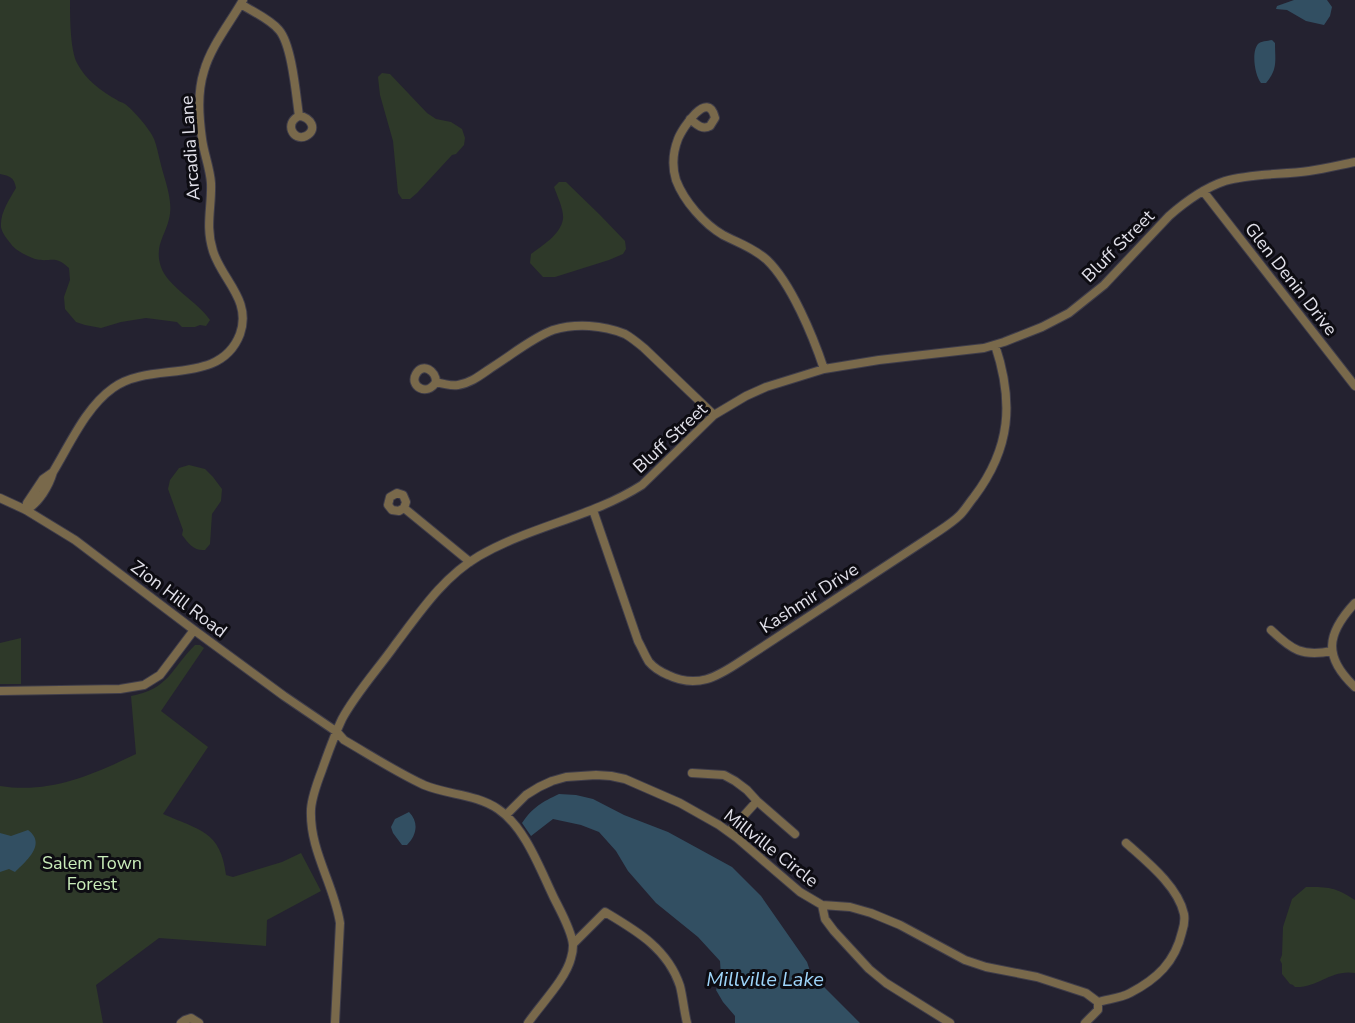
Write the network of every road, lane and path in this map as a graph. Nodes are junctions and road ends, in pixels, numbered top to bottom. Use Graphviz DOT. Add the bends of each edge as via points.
graph roads {
  1 [pos="242,2"];
  2 [pos="299,116"];
  3 [pos="690,119"];
  4 [pos="1355,162"];
  5 [pos="1203,191"];
  6 [pos="994,345"];
  7 [pos="824,369"];
  8 [pos="436,382"];
  9 [pos="1355,386"];
  10 [pos="714,415"];
  11 [pos="0,498"];
  12 [pos="404,508"];
  13 [pos="26,510"];
  14 [pos="593,510"];
  15 [pos="470,562"];
  16 [pos="1355,603"];
  17 [pos="194,630"];
  18 [pos="1271,630"];
  19 [pos="1332,651"];
  20 [pos="1355,687"];
  21 [pos="0,691"];
  22 [pos="337,732"];
  23 [pos="692,773"];
  24 [pos="757,801"];
  25 [pos="506,815"];
  26 [pos="729,832"];
  27 [pos="795,834"];
  28 [pos="1126,843"];
  29 [pos="822,905"];
  30 [pos="573,944"];
  31 [pos="1098,1002"];
  32 [pos="181,1023"];
  33 [pos="199,1023"];
  34 [pos="335,1023"];
  35 [pos="528,1023"];
  36 [pos="687,1023"];
  37 [pos="950,1023"];
  38 [pos="1085,1023"];
  1 -- 2 [label="street" via="283,35"];
  1 -- 13 [label="street, Arcadia Lane" via="208,60 199,101 211,185 209,233 220,268 242,304 243,325 239,335 229,352 212,364 134,377 113,387 89,411 50,483"];
  3 -- 7 [label="street" via="674,154 678,184 712,226 764,257 778,272"];
  4 -- 5 [label="street, Bluff Street" via="1234,179"];
  5 -- 6 [label="street, Bluff Street" via="1180,206 1104,285 1069,312"];
  5 -- 9 [label="street, Glen Denin Drive"];
  6 -- 7 [label="street, Bluff Street"];
  6 -- 14 [label="street, Kashmir Drive" via="1003,374 1006,424 997,460 960,515 708,679 679,680 648,661"];
  7 -- 10 [label="street, Bluff Street" via="766,387"];
  8 -- 10 [label="street" via="460,385 552,331 596,326 632,338"];
  10 -- 14 [label="street, Bluff Street" via="642,485"];
  11 -- 13 [label="street, Zion Hill Road"];
  12 -- 15 [label="street"];
  13 -- 17 [label="street, Zion Hill Road" via="88,548"];
  14 -- 15 [label="street, Bluff Street" via="516,538"];
  15 -- 22 [label="street, Bluff Street" via="449,578 417,616 357,696"];
  16 -- 19 [label="street" via="1339,624"];
  17 -- 21 [label="street" via="160,675 144,685"];
  17 -- 22 [label="street, Zion Hill Road"];
  18 -- 19 [label="street" via="1300,652"];
  19 -- 20 [label="street" via="1337,667"];
  22 -- 25 [label="street, Zion Hill Road" via="344,740 426,785 486,802"];
  22 -- 34 [label="street, Bluff Street" via="311,807 311,830 340,923"];
  23 -- 24 [label="street" via="724,775"];
  24 -- 26 [label="street"];
  24 -- 27 [label="street"];
  25 -- 26 [label="street, Millville Circle" via="526,795 552,781 611,776 640,784"];
  25 -- 30 [label="street" via="533,855"];
  26 -- 29 [label="street, Millville Circle" via="782,878"];
  28 -- 31 [label="street" via="1162,876 1181,906 1184,925 1179,946 1157,974 1128,994"];
  29 -- 31 [label="street, Millville Circle" via="871,913 964,960 1037,977 1086,993"];
  29 -- 37 [label="street, Millville Circle" via="825,919 869,969"];
  30 -- 35 [label="street" via="565,972"];
  30 -- 36 [label="street" via="605,912 640,932 668,960 680,986"];
  31 -- 38 [label="street" via="1098,1010"];
  32 -- 33 [label="street" via="191,1018"];
}
